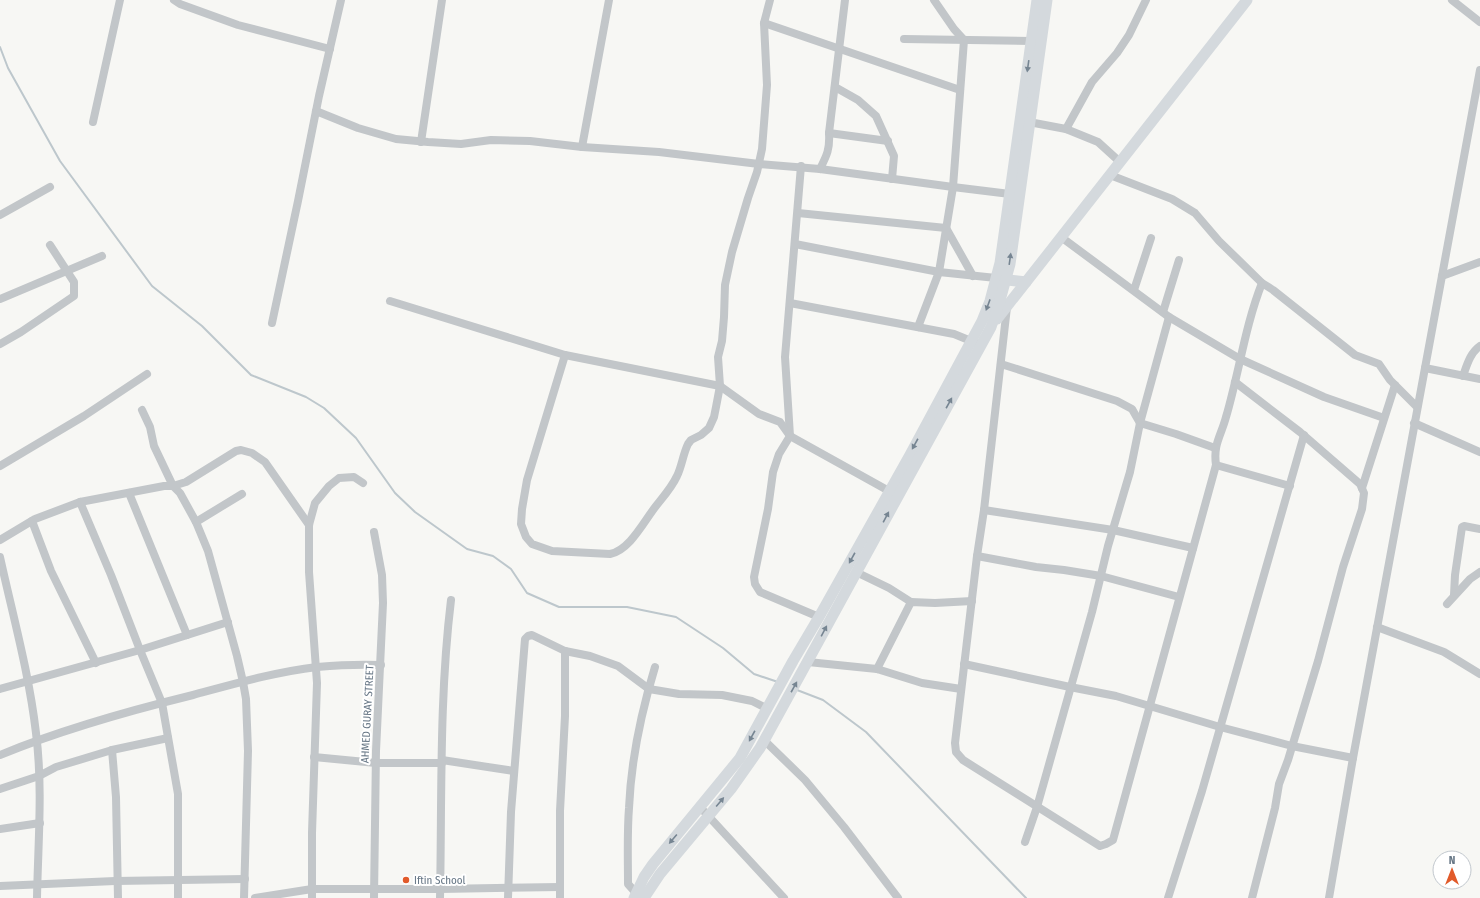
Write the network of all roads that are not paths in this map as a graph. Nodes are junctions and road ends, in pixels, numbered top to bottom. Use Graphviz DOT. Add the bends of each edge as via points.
graph roads {
  1 [pos="120,0"];
  2 [pos="174,0"];
  3 [pos="341,0"];
  4 [pos="442,0"];
  5 [pos="609,0"];
  6 [pos="770,0"];
  7 [pos="845,0"];
  8 [pos="934,0"];
  9 [pos="1037,0"];
  10 [pos="1047,0"];
  11 [pos="1146,0"];
  12 [pos="1247,0"];
  13 [pos="1452,0"];
  14 [pos="1480,22"];
  15 [pos="764,23"];
  16 [pos="904,39"];
  17 [pos="964,40"];
  18 [pos="1032,41"];
  19 [pos="839,48"];
  20 [pos="330,49"];
  21 [pos="1480,70"];
  22 [pos="835,88"];
  23 [pos="960,90"];
  24 [pos="316,111"];
  25 [pos="93,122"];
  26 [pos="1029,122"];
  27 [pos="1066,129"];
  28 [pos="830,133"];
  29 [pos="888,141"];
  30 [pos="421,142"];
  31 [pos="582,147"];
  32 [pos="1120,162"];
  33 [pos="759,164"];
  34 [pos="801,166"];
  35 [pos="820,168"];
  36 [pos="1110,175"];
  37 [pos="892,179"];
  38 [pos="50,187"];
  39 [pos="953,187"];
  40 [pos="1010,194"];
  41 [pos="798,212"];
  42 [pos="0,215"];
  43 [pos="946,228"];
  44 [pos="1061,237"];
  45 [pos="1151,238"];
  46 [pos="796,244"];
  47 [pos="50,245"];
  48 [pos="102,256"];
  49 [pos="1179,260"];
  50 [pos="1480,262"];
  51 [pos="66,271"];
  52 [pos="939,272"];
  53 [pos="974,276"];
  54 [pos="1442,276"];
  55 [pos="1002,279"];
  56 [pos="1026,282"];
  57 [pos="1262,283"];
  58 [pos="1134,290"];
  59 [pos="0,299"];
  60 [pos="390,301"];
  61 [pos="790,303"];
  62 [pos="1007,307"];
  63 [pos="1166,315"];
  64 [pos="272,323"];
  65 [pos="918,327"];
  66 [pos="991,327"];
  67 [pos="976,343"];
  68 [pos="0,344"];
  69 [pos="1480,346"];
  70 [pos="565,355"];
  71 [pos="1240,359"];
  72 [pos="1001,364"];
  73 [pos="1425,368"];
  74 [pos="147,374"];
  75 [pos="1463,376"];
  76 [pos="1480,379"];
  77 [pos="1235,382"];
  78 [pos="1396,385"];
  79 [pos="720,386"];
  80 [pos="1417,407"];
  81 [pos="142,410"];
  82 [pos="1384,418"];
  83 [pos="1140,423"];
  84 [pos="1414,423"];
  85 [pos="1304,435"];
  86 [pos="790,436"];
  87 [pos="1215,448"];
  88 [pos="1480,452"];
  89 [pos="1216,464"];
  90 [pos="0,466"];
  91 [pos="363,482"];
  92 [pos="173,486"];
  93 [pos="1290,486"];
  94 [pos="1362,488"];
  95 [pos="889,491"];
  96 [pos="129,493"];
  97 [pos="242,494"];
  98 [pos="80,502"];
  99 [pos="984,510"];
  100 [pos="32,520"];
  101 [pos="196,522"];
  102 [pos="309,525"];
  103 [pos="1113,530"];
  104 [pos="1480,530"];
  105 [pos="374,532"];
  106 [pos="0,540"];
  107 [pos="1193,548"];
  108 [pos="977,556"];
  109 [pos="0,557"];
  110 [pos="856,572"];
  111 [pos="1480,572"];
  112 [pos="1101,576"];
  113 [pos="1454,595"];
  114 [pos="1179,597"];
  115 [pos="451,600"];
  116 [pos="972,601"];
  117 [pos="911,602"];
  118 [pos="1447,604"];
  119 [pos="819,617"];
  120 [pos="228,622"];
  121 [pos="1377,627"];
  122 [pos="187,636"];
  123 [pos="140,650"];
  124 [pos="565,651"];
  125 [pos="96,663"];
  126 [pos="806,664"];
  127 [pos="964,664"];
  128 [pos="381,665"];
  129 [pos="316,667"];
  130 [pos="655,667"];
  131 [pos="876,669"];
  132 [pos="1480,674"];
  133 [pos="28,680"];
  134 [pos="243,682"];
  135 [pos="1070,688"];
  136 [pos="0,689"];
  137 [pos="649,689"];
  138 [pos="961,689"];
  139 [pos="162,703"];
  140 [pos="1150,705"];
  141 [pos="770,706"];
  142 [pos="1220,727"];
  143 [pos="168,738"];
  144 [pos="37,740"];
  145 [pos="764,740"];
  146 [pos="1292,746"];
  147 [pos="112,750"];
  148 [pos="0,755"];
  149 [pos="314,757"];
  150 [pos="1353,758"];
  151 [pos="442,761"];
  152 [pos="376,762"];
  153 [pos="514,772"];
  154 [pos="39,776"];
  155 [pos="0,789"];
  156 [pos="1037,806"];
  157 [pos="700,807"];
  158 [pos="709,815"];
  159 [pos="40,823"];
  160 [pos="0,829"];
  161 [pos="1025,842"];
  162 [pos="245,879"];
  163 [pos="179,880"];
  164 [pos="118,881"];
  165 [pos="38,884"];
  166 [pos="0,886"];
  167 [pos="560,887"];
  168 [pos="508,888"];
  169 [pos="312,889"];
  170 [pos="373,889"];
  171 [pos="440,889"];
  172 [pos="638,896"];
  173 [pos="37,898"];
  174 [pos="118,898"];
  175 [pos="178,898"];
  176 [pos="244,898"];
  177 [pos="255,898"];
  178 [pos="312,898"];
  179 [pos="374,898"];
  180 [pos="440,898"];
  181 [pos="508,898"];
  182 [pos="560,898"];
  183 [pos="784,898"];
  184 [pos="898,898"];
  185 [pos="1168,898"];
  186 [pos="1252,898"];
  187 [pos="1329,898"];
  1 -- 25 [label="street"];
  2 -- 20 [label="street" via="238,25"];
  3 -- 20 [label="street"];
  4 -- 30 [label="street"];
  5 -- 31 [label="street"];
  6 -- 15 [label="street"];
  7 -- 19 [label="street"];
  8 -- 17 [label="street"];
  9 -- 18 [label="main road"];
  10 -- 26 [label="main road"];
  11 -- 27 [label="street" via="1129,36 1092,82"];
  12 -- 32 [label="main road"];
  13 -- 14 [label="street"];
  15 -- 19 [label="street"];
  15 -- 33 [label="street" via="767,85"];
  16 -- 17 [label="street"];
  17 -- 18 [label="street"];
  17 -- 23 [label="street"];
  18 -- 40 [label="main road, one-way"];
  19 -- 22 [label="street"];
  19 -- 23 [label="street"];
  20 -- 24 [label="street"];
  21 -- 54 [label="street"];
  22 -- 28 [label="street"];
  22 -- 29 [label="street" via="858,100 876,116"];
  23 -- 39 [label="street"];
  24 -- 30 [label="street" via="366,131"];
  24 -- 64 [label="street"];
  26 -- 27 [label="street"];
  55 -- 26 [label="main road, one-way"];
  27 -- 32 [label="street" via="1098,142"];
  28 -- 29 [label="street"];
  28 -- 35 [label="street" via="828,154"];
  29 -- 37 [label="street" via="894,156"];
  30 -- 31 [label="street" via="461,144 491,140 530,141"];
  31 -- 33 [label="street" via="659,152"];
  32 -- 36 [label="main road"];
  33 -- 34 [label="street"];
  33 -- 79 [label="street" via="734,245 725,285 722,341 718,357"];
  34 -- 35 [label="street"];
  34 -- 41 [label="street"];
  35 -- 37 [label="street"];
  36 -- 44 [label="main road"];
  36 -- 57 [label="street" via="1172,199 1195,212 1219,241"];
  37 -- 39 [label="street"];
  38 -- 42 [label="street"];
  39 -- 40 [label="street"];
  39 -- 43 [label="street"];
  40 -- 55 [label="main road" via="1000,263"];
  41 -- 43 [label="street"];
  41 -- 46 [label="street"];
  43 -- 52 [label="street"];
  43 -- 53 [label="street"];
  44 -- 56 [label="main road"];
  44 -- 58 [label="street"];
  45 -- 58 [label="street"];
  46 -- 52 [label="street"];
  46 -- 61 [label="street"];
  47 -- 51 [label="street"];
  48 -- 51 [label="street"];
  49 -- 63 [label="street"];
  50 -- 54 [label="street"];
  51 -- 59 [label="street"];
  51 -- 68 [label="street" via="74,282 74,296"];
  52 -- 53 [label="street"];
  52 -- 65 [label="street"];
  53 -- 55 [label="street"];
  54 -- 73 [label="street"];
  55 -- 56 [label="main road"];
  55 -- 66 [label="main road"];
  55 -- 67 [label="main road, one-way" via="990,301"];
  56 -- 62 [label="main road"];
  57 -- 71 [label="street"];
  57 -- 78 [label="street" via="1355,355 1379,364"];
  58 -- 63 [label="street"];
  60 -- 70 [label="street"];
  61 -- 65 [label="street"];
  61 -- 86 [label="street" via="785,357"];
  62 -- 66 [label="main road"];
  62 -- 72 [label="street"];
  63 -- 71 [label="street"];
  63 -- 83 [label="street"];
  65 -- 67 [label="street" via="954,334"];
  66 -- 67 [label="main road"];
  67 -- 95 [label="main road, one-way"];
  110 -- 67 [label="main road, one-way"];
  69 -- 75 [label="street" via="1472,355"];
  70 -- 79 [label="street"];
  70 -- 79 [label="street" via="527,480 521,524 532,544 552,551 610,554 621,549 637,532 678,475 688,444 709,428 714,417"];
  71 -- 77 [label="street"];
  71 -- 82 [label="street" via="1324,397"];
  72 -- 83 [label="street" via="1117,401 1132,409"];
  72 -- 99 [label="street"];
  73 -- 75 [label="street"];
  73 -- 80 [label="street"];
  74 -- 90 [label="street" via="84,416"];
  75 -- 76 [label="street"];
  77 -- 85 [label="street"];
  77 -- 87 [label="street"];
  78 -- 80 [label="street"];
  78 -- 82 [label="street"];
  79 -- 86 [label="street" via="759,414 780,422"];
  80 -- 84 [label="street"];
  81 -- 92 [label="street" via="150,427 154,446"];
  82 -- 94 [label="street"];
  83 -- 87 [label="street"];
  83 -- 103 [label="street" via="1130,472"];
  84 -- 88 [label="street"];
  84 -- 121 [label="street"];
  85 -- 93 [label="street"];
  85 -- 94 [label="street"];
  86 -- 95 [label="street"];
  86 -- 119 [label="street" via="779,454 773,472 754,576 755,584 760,592"];
  87 -- 89 [label="street"];
  89 -- 93 [label="street"];
  89 -- 107 [label="street"];
  91 -- 102 [label="street" via="354,477 339,478 315,503"];
  92 -- 96 [label="street"];
  92 -- 101 [label="street" via="180,493"];
  92 -- 102 [label="street" via="186,482 236,451 252,453 264,462"];
  93 -- 142 [label="street"];
  94 -- 146 [label="street" via="1362,509"];
  95 -- 119 [label="main road, one-way"];
  96 -- 98 [label="street"];
  96 -- 122 [label="street"];
  97 -- 101 [label="street"];
  98 -- 100 [label="street"];
  98 -- 123 [label="street"];
  99 -- 103 [label="street"];
  99 -- 108 [label="street"];
  100 -- 106 [label="street"];
  100 -- 125 [label="street" via="50,571"];
  101 -- 120 [label="street" via="208,551"];
  102 -- 129 [label="street" via="309,572"];
  103 -- 107 [label="street"];
  103 -- 112 [label="street"];
  104 -- 113 [label="street" via="1462,527"];
  105 -- 128 [label="street, AHMED GURAY STREET" via="382,575"];
  107 -- 114 [label="street"];
  108 -- 112 [label="street"];
  108 -- 116 [label="street"];
  109 -- 133 [label="street"];
  110 -- 117 [label="street"];
  126 -- 110 [label="main road, one-way"];
  111 -- 113 [label="street" via="1470,578"];
  112 -- 114 [label="street"];
  112 -- 135 [label="street"];
  113 -- 118 [label="street"];
  114 -- 140 [label="street"];
  115 -- 151 [label="street" via="447,632"];
  116 -- 117 [label="street"];
  116 -- 127 [label="street"];
  117 -- 131 [label="street"];
  119 -- 141 [label="main road"];
  120 -- 122 [label="street"];
  120 -- 134 [label="street"];
  121 -- 132 [label="street" via="1444,652"];
  121 -- 150 [label="street"];
  122 -- 123 [label="street"];
  123 -- 125 [label="street"];
  123 -- 139 [label="street"];
  124 -- 137 [label="street" via="618,666"];
  124 -- 153 [label="street" via="532,635 525,639"];
  124 -- 167 [label="street"];
  125 -- 133 [label="street"];
  126 -- 131 [label="street"];
  145 -- 126 [label="main road, one-way"];
  127 -- 135 [label="street"];
  127 -- 138 [label="street"];
  128 -- 129 [label="street"];
  128 -- 152 [label="street, AHMED GURAY STREET"];
  129 -- 134 [label="street"];
  129 -- 149 [label="street"];
  130 -- 137 [label="street"];
  131 -- 138 [label="street" via="922,683"];
  133 -- 136 [label="street"];
  133 -- 144 [label="street"];
  134 -- 139 [label="street"];
  134 -- 162 [label="street" via="248,751"];
  135 -- 140 [label="street"];
  135 -- 156 [label="street"];
  137 -- 141 [label="street" via="679,694 722,695"];
  137 -- 172 [label="street" via="633,767 628,808 628,884"];
  138 -- 156 [label="street" via="956,752 969,764"];
  139 -- 143 [label="street"];
  139 -- 144 [label="street" via="93,721"];
  140 -- 142 [label="street"];
  140 -- 156 [label="street" via="1113,840 1100,846"];
  141 -- 157 [label="main road, one-way" via="740,758"];
  142 -- 146 [label="street"];
  142 -- 185 [label="street"];
  143 -- 147 [label="street"];
  143 -- 163 [label="street" via="178,794"];
  144 -- 148 [label="street"];
  144 -- 154 [label="street"];
  158 -- 145 [label="main road, one-way" via="746,768"];
  145 -- 184 [label="street" via="805,780"];
  146 -- 150 [label="street"];
  146 -- 186 [label="street" via="1279,784"];
  147 -- 154 [label="street" via="56,767"];
  147 -- 164 [label="street"];
  149 -- 152 [label="street"];
  149 -- 169 [label="street"];
  150 -- 187 [label="street"];
  151 -- 152 [label="street"];
  151 -- 153 [label="street"];
  151 -- 171 [label="street"];
  152 -- 170 [label="street, AHMED GURAY STREET"];
  153 -- 168 [label="street"];
  154 -- 155 [label="street"];
  154 -- 159 [label="street"];
  156 -- 161 [label="street"];
  157 -- 158 [label="street"];
  157 -- 172 [label="main road, one-way" via="653,864 644,877"];
  158 -- 172 [label="main road" via="660,874"];
  158 -- 183 [label="street"];
  159 -- 160 [label="street"];
  159 -- 165 [label="street"];
  162 -- 163 [label="street"];
  162 -- 176 [label="street"];
  163 -- 164 [label="street"];
  163 -- 175 [label="street"];
  164 -- 165 [label="street"];
  164 -- 174 [label="street"];
  165 -- 166 [label="street"];
  165 -- 173 [label="street"];
  167 -- 168 [label="street"];
  167 -- 182 [label="street"];
  168 -- 171 [label="street"];
  168 -- 181 [label="street"];
  169 -- 170 [label="street"];
  169 -- 177 [label="street"];
  169 -- 178 [label="street"];
  170 -- 171 [label="street"];
  170 -- 179 [label="street, AHMED GURAY STREET"];
  171 -- 180 [label="street"];
}
